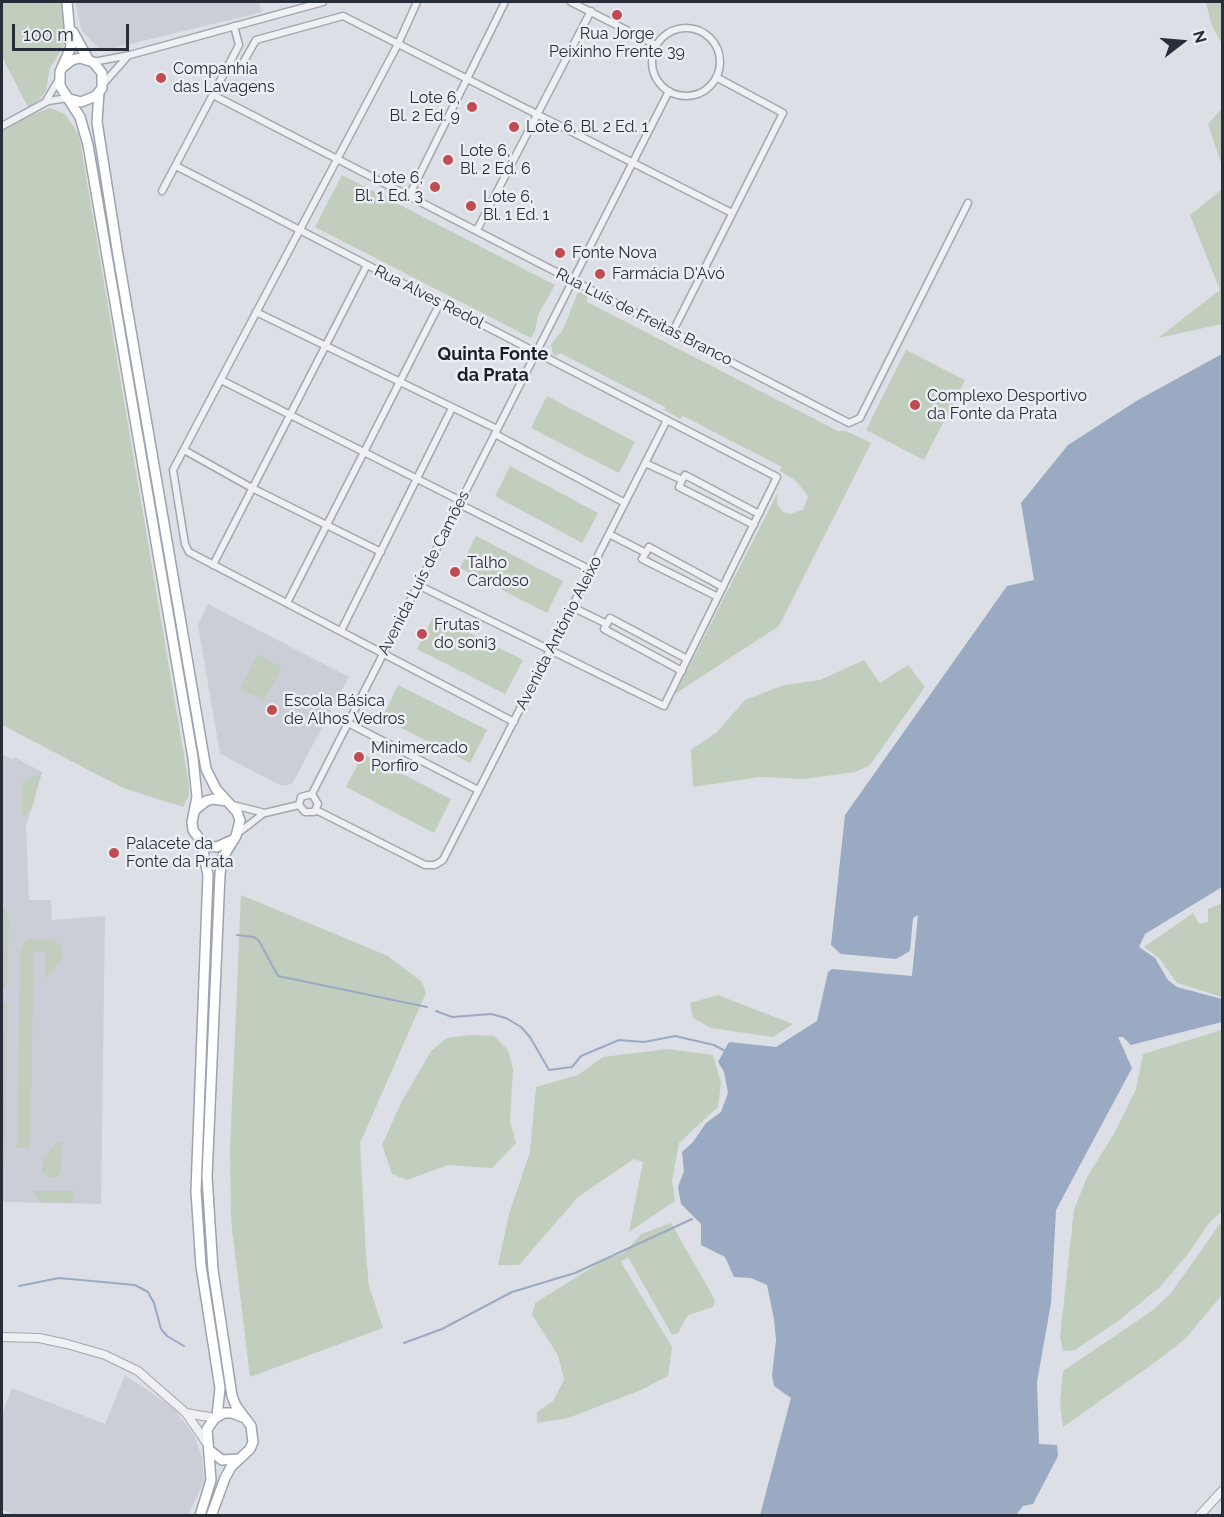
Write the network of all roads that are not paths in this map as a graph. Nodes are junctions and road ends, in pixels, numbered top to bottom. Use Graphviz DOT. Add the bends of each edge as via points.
graph roads {
  1 [pos="68,2"];
  2 [pos="323,2"];
  3 [pos="417,2"];
  4 [pos="505,2"];
  5 [pos="571,2"];
  6 [pos="591,11"];
  7 [pos="71,24"];
  8 [pos="234,26"];
  9 [pos="398,44"];
  10 [pos="656,45"];
  11 [pos="130,55"];
  12 [pos="91,60"];
  13 [pos="230,63"];
  14 [pos="60,76"];
  15 [pos="716,77"];
  16 [pos="467,79"];
  17 [pos="100,90"];
  18 [pos="669,91"];
  19 [pos="213,95"];
  20 [pos="69,99"];
  21 [pos="40,105"];
  22 [pos="537,114"];
  23 [pos="2,126"];
  24 [pos="337,160"];
  25 [pos="633,162"];
  26 [pos="176,166"];
  27 [pos="162,191"];
  28 [pos="409,196"];
  29 [pos="968,203"];
  30 [pos="732,213"];
  31 [pos="300,229"];
  32 [pos="477,230"];
  33 [pos="367,265"];
  34 [pos="573,279"];
  35 [pos="440,303"];
  36 [pos="256,312"];
  37 [pos="673,331"];
  38 [pos="325,346"];
  39 [pos="536,352"];
  40 [pos="221,380"];
  41 [pos="399,381"];
  42 [pos="452,408"];
  43 [pos="289,416"];
  44 [pos="667,420"];
  45 [pos="496,431"];
  46 [pos="184,450"];
  47 [pos="362,453"];
  48 [pos="645,463"];
  49 [pos="417,480"];
  50 [pos="682,480"];
  51 [pos="252,488"];
  52 [pos="460,502"];
  53 [pos="625,503"];
  54 [pos="759,514"];
  55 [pos="327,525"];
  56 [pos="754,525"];
  57 [pos="609,534"];
  58 [pos="381,552"];
  59 [pos="645,553"];
  60 [pos="213,565"];
  61 [pos="591,570"];
  62 [pos="418,585"];
  63 [pos="723,587"];
  64 [pos="718,597"];
  65 [pos="287,603"];
  66 [pos="572,607"];
  67 [pos="607,624"];
  68 [pos="341,631"];
  69 [pos="550,649"];
  70 [pos="383,654"];
  71 [pos="687,659"];
  72 [pos="682,671"];
  73 [pos="514,722"];
  74 [pos="348,723"];
  75 [pos="478,790"];
  76 [pos="312,794"];
  77 [pos="230,803"];
  78 [pos="299,805"];
  79 [pos="195,810"];
  80 [pos="316,810"];
  81 [pos="265,813"];
  82 [pos="234,838"];
  83 [pos="201,841"];
  84 [pos="2,1337"];
  85 [pos="186,1413"];
  86 [pos="216,1417"];
  87 [pos="246,1419"];
  88 [pos="208,1446"];
  89 [pos="238,1459"];
  90 [pos="1222,1491"];
  91 [pos="200,1515"];
  92 [pos="211,1515"];
  93 [pos="1199,1515"];
  1 -- 7 [label="main road"];
  2 -- 8 [label="street"];
  3 -- 9 [label="street"];
  4 -- 16 [label="street"];
  5 -- 6 [label="street"];
  6 -- 10 [label="street"];
  6 -- 22 [label="street"];
  7 -- 12 [label="main road"];
  7 -- 14 [label="main road" via="71,47"];
  8 -- 11 [label="street"];
  8 -- 13 [label="street" via="239,45"];
  9 -- 13 [label="street" via="343,16 256,40 240,68"];
  9 -- 16 [label="street"];
  9 -- 24 [label="street"];
  10 -- 15 [label="street" via="673,30 684,27 707,34 719,54"];
  10 -- 18 [label="street" via="652,55 655,76"];
  11 -- 12 [label="street"];
  11 -- 17 [label="street" via="113,70"];
  12 -- 14 [label="main road" via="72,60"];
  12 -- 17 [label="main road" via="102,73"];
  13 -- 19 [label="street"];
  14 -- 20 [label="main road" via="60,86"];
  14 -- 21 [label="street" via="48,99"];
  15 -- 18 [label="street" via="701,92 679,95"];
  15 -- 30 [label="street" via="783,113"];
  16 -- 22 [label="street"];
  16 -- 28 [label="street"];
  17 -- 20 [label="main road" via="87,102"];
  17 -- 77 [label="main road" via="97,122 201,740 210,779"];
  18 -- 25 [label="street, Avenida Luís de Camões"];
  19 -- 24 [label="street, Rua Luís de Freitas Branco"];
  19 -- 26 [label="street"];
  20 -- 21 [label="street"];
  20 -- 79 [label="main road" via="87,138 193,758"];
  21 -- 23 [label="street"];
  22 -- 25 [label="street"];
  22 -- 32 [label="street"];
  24 -- 28 [label="street, Rua Luís de Freitas Branco"];
  24 -- 31 [label="street"];
  25 -- 30 [label="street"];
  25 -- 34 [label="street, Avenida Luís de Camões"];
  26 -- 27 [label="street"];
  26 -- 31 [label="street, Rua Alves Redol"];
  28 -- 32 [label="street, Rua Luís de Freitas Branco"];
  29 -- 37 [label="street, Rua Luís de Freitas Branco" via="860,418 854,422 849,423"];
  30 -- 37 [label="street"];
  31 -- 33 [label="street, Rua Alves Redol"];
  31 -- 36 [label="street"];
  32 -- 34 [label="street, Rua Luís de Freitas Branco"];
  33 -- 35 [label="street, Rua Alves Redol"];
  33 -- 38 [label="street"];
  34 -- 37 [label="street, Rua Luís de Freitas Branco"];
  34 -- 39 [label="street, Avenida Luís de Camões"];
  35 -- 39 [label="street, Rua Alves Redol"];
  35 -- 41 [label="street"];
  36 -- 38 [label="street"];
  36 -- 40 [label="street"];
  38 -- 41 [label="street"];
  38 -- 43 [label="street"];
  39 -- 44 [label="street, Rua Alves Redol"];
  39 -- 45 [label="street, Avenida Luís de Camões"];
  40 -- 43 [label="street"];
  40 -- 46 [label="street"];
  41 -- 42 [label="street"];
  41 -- 47 [label="street"];
  42 -- 45 [label="street"];
  42 -- 49 [label="street"];
  43 -- 47 [label="street"];
  43 -- 51 [label="street"];
  44 -- 48 [label="street, Avenida António Aleixo"];
  44 -- 54 [label="street, Rua Alves Redol" via="777,477"];
  45 -- 52 [label="street, Avenida Luís de Camões"];
  45 -- 53 [label="street"];
  46 -- 51 [label="street"];
  46 -- 60 [label="street" via="173,470 186,544 189,552"];
  47 -- 49 [label="street"];
  47 -- 55 [label="street"];
  48 -- 50 [label="street"];
  48 -- 53 [label="street, Avenida António Aleixo"];
  49 -- 52 [label="street"];
  49 -- 58 [label="street"];
  50 -- 54 [label="street" via="685,475"];
  50 -- 56 [label="street" via="679,487"];
  51 -- 55 [label="street"];
  51 -- 60 [label="street"];
  52 -- 61 [label="street"];
  52 -- 62 [label="street, Avenida Luís de Camões"];
  53 -- 57 [label="street, Avenida António Aleixo"];
  54 -- 56 [label="street"];
  55 -- 58 [label="street"];
  55 -- 65 [label="street"];
  56 -- 63 [label="street"];
  57 -- 59 [label="street"];
  57 -- 61 [label="street, Avenida António Aleixo"];
  58 -- 68 [label="street"];
  59 -- 63 [label="street" via="649,548"];
  59 -- 64 [label="street" via="642,559"];
  60 -- 65 [label="street"];
  61 -- 66 [label="street, Avenida António Aleixo"];
  62 -- 69 [label="street"];
  62 -- 70 [label="street, Avenida Luís de Camões"];
  63 -- 64 [label="street"];
  64 -- 71 [label="street"];
  65 -- 68 [label="street"];
  66 -- 67 [label="street"];
  66 -- 69 [label="street, Avenida António Aleixo"];
  67 -- 71 [label="street" via="610,618"];
  67 -- 72 [label="street" via="604,629"];
  68 -- 70 [label="street"];
  69 -- 72 [label="street" via="664,706"];
  69 -- 73 [label="street, Avenida António Aleixo"];
  70 -- 73 [label="street"];
  70 -- 74 [label="street, Avenida Luís de Camões"];
  71 -- 72 [label="street"];
  73 -- 75 [label="street, Avenida António Aleixo"];
  74 -- 75 [label="street"];
  74 -- 76 [label="street, Avenida Luís de Camões"];
  75 -- 80 [label="street, Avenida António Aleixo" via="451,845 439,862 425,866"];
  76 -- 78 [label="street" via="301,797"];
  76 -- 80 [label="street" via="318,801"];
  77 -- 79 [label="main road" via="220,799 206,801"];
  77 -- 81 [label="street"];
  77 -- 82 [label="main road" via="240,820"];
  78 -- 80 [label="street" via="305,812"];
  78 -- 81 [label="street"];
  79 -- 83 [label="main road" via="193,831"];
  81 -- 82 [label="street"];
  82 -- 83 [label="main road" via="217,847"];
  82 -- 87 [label="main road" via="223,858 219,889 207,1177 213,1270 231,1387 236,1406"];
  83 -- 86 [label="main road" via="208,875 196,1191 201,1266 219,1388"];
  84 -- 85 [label="street" via="39,1338 105,1355 138,1371"];
  85 -- 86 [label="street"];
  85 -- 88 [label="street"];
  86 -- 87 [label="main road" via="232,1413"];
  86 -- 88 [label="main road" via="207,1429"];
  87 -- 89 [label="main road" via="254,1433 253,1442"];
  88 -- 89 [label="main road" via="222,1460"];
  88 -- 91 [label="main road" via="210,1486"];
  89 -- 92 [label="main road" via="225,1478"];
  90 -- 93 [label="street"];
}
